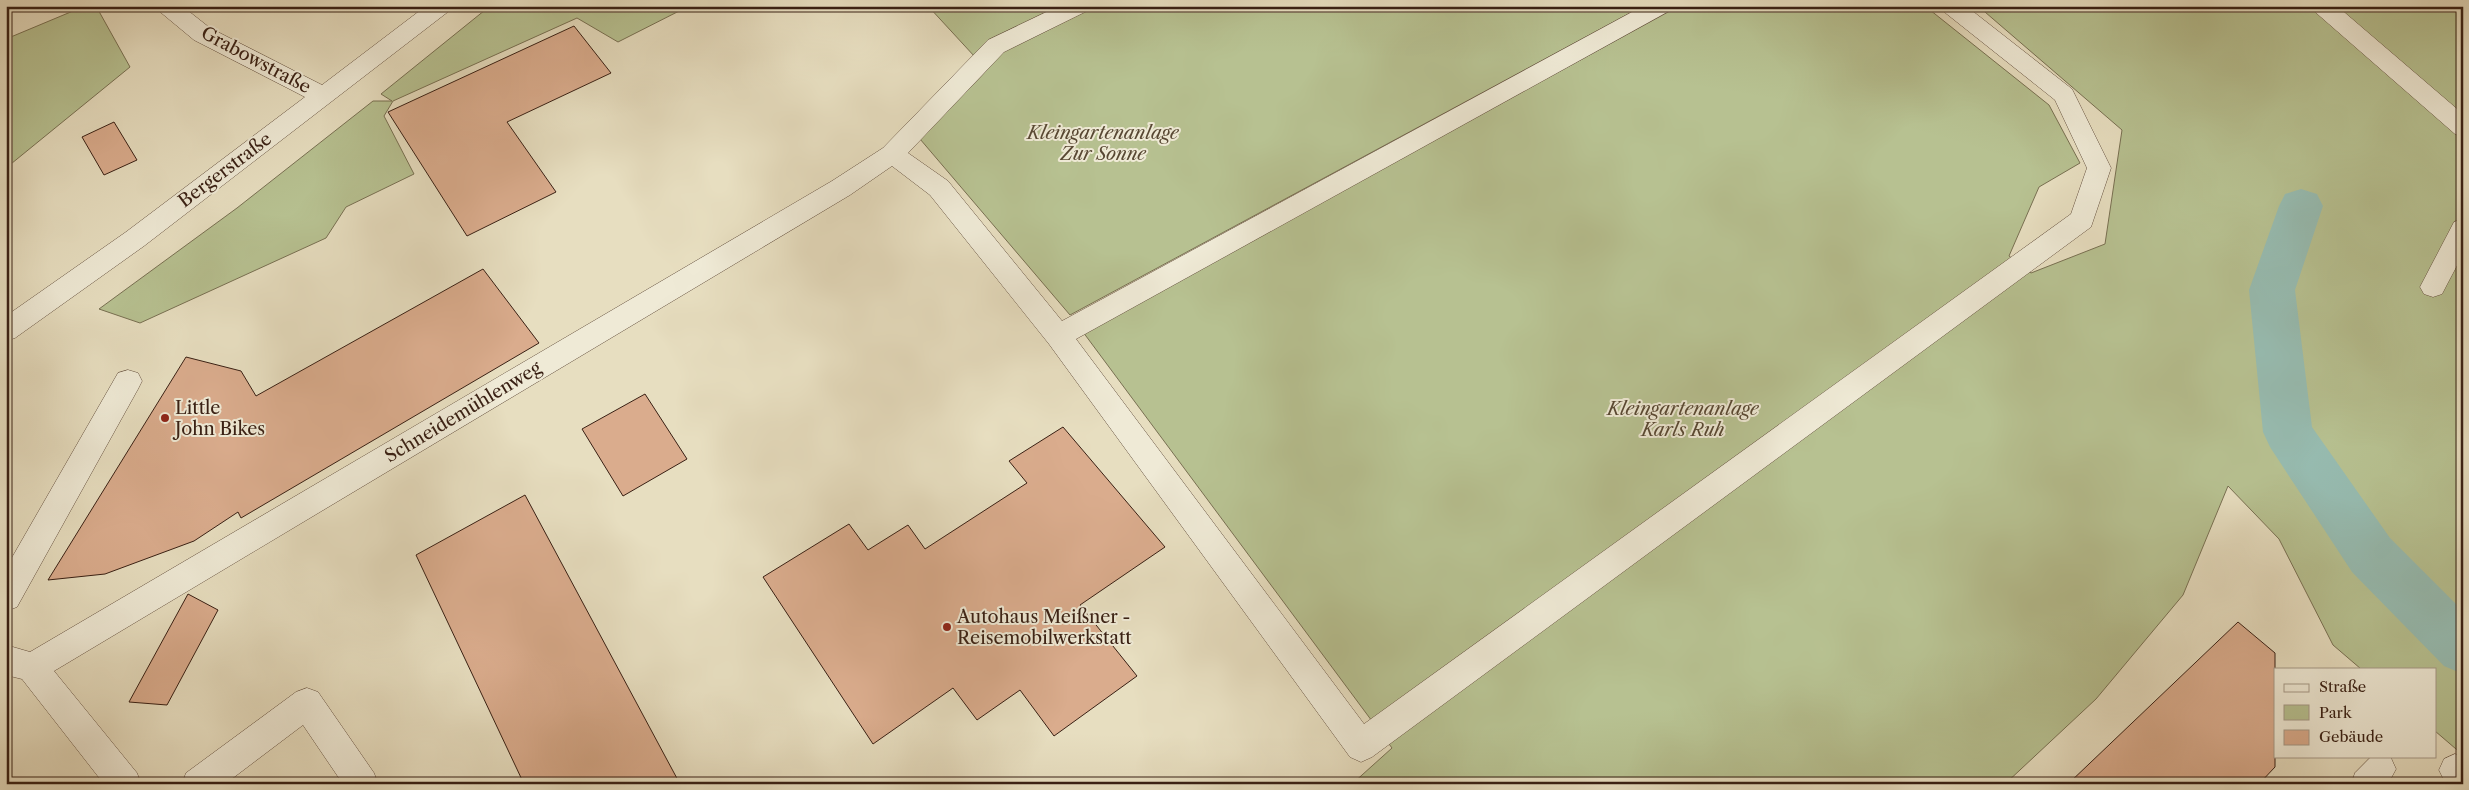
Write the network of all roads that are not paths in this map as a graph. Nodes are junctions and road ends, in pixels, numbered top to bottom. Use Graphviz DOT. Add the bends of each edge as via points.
graph roads {
  1 [pos="167,6"];
  2 [pos="441,6"];
  3 [pos="1079,6"];
  4 [pos="1661,6"];
  5 [pos="1951,6"];
  6 [pos="2322,6"];
  7 [pos="322,95"];
  8 [pos="2463,128"];
  9 [pos="892,154"];
  10 [pos="2463,229"];
  11 [pos="2433,287"];
  12 [pos="6,330"];
  13 [pos="1058,336"];
  14 [pos="128,381"];
  15 [pos="6,597"];
  16 [pos="19,663"];
  17 [pos="125,784"];
  18 [pos="198,784"];
  19 [pos="362,784"];
  1 -- 7 [label="street, Grabowstraße" via="202,34"];
  2 -- 7 [label="street, Bergerstraße"];
  3 -- 9 [label="street, Schneidemühlenweg" via="996,46"];
  4 -- 13 [label="street"];
  5 -- 13 [label="street" via="2064,95 2099,168 2082,220 1361,746"];
  6 -- 8 [label="street"];
  7 -- 12 [label="street, Bergerstraße" via="135,239"];
  9 -- 13 [label="street" via="939,188"];
  9 -- 16 [label="street, Schneidemühlenweg" via="833,193"];
  10 -- 11 [label="street"];
  14 -- 15 [label="street"];
  16 -- 17 [label="street, Schneidemühlenweg"];
  18 -- 19 [label="street" via="307,703"];
}
